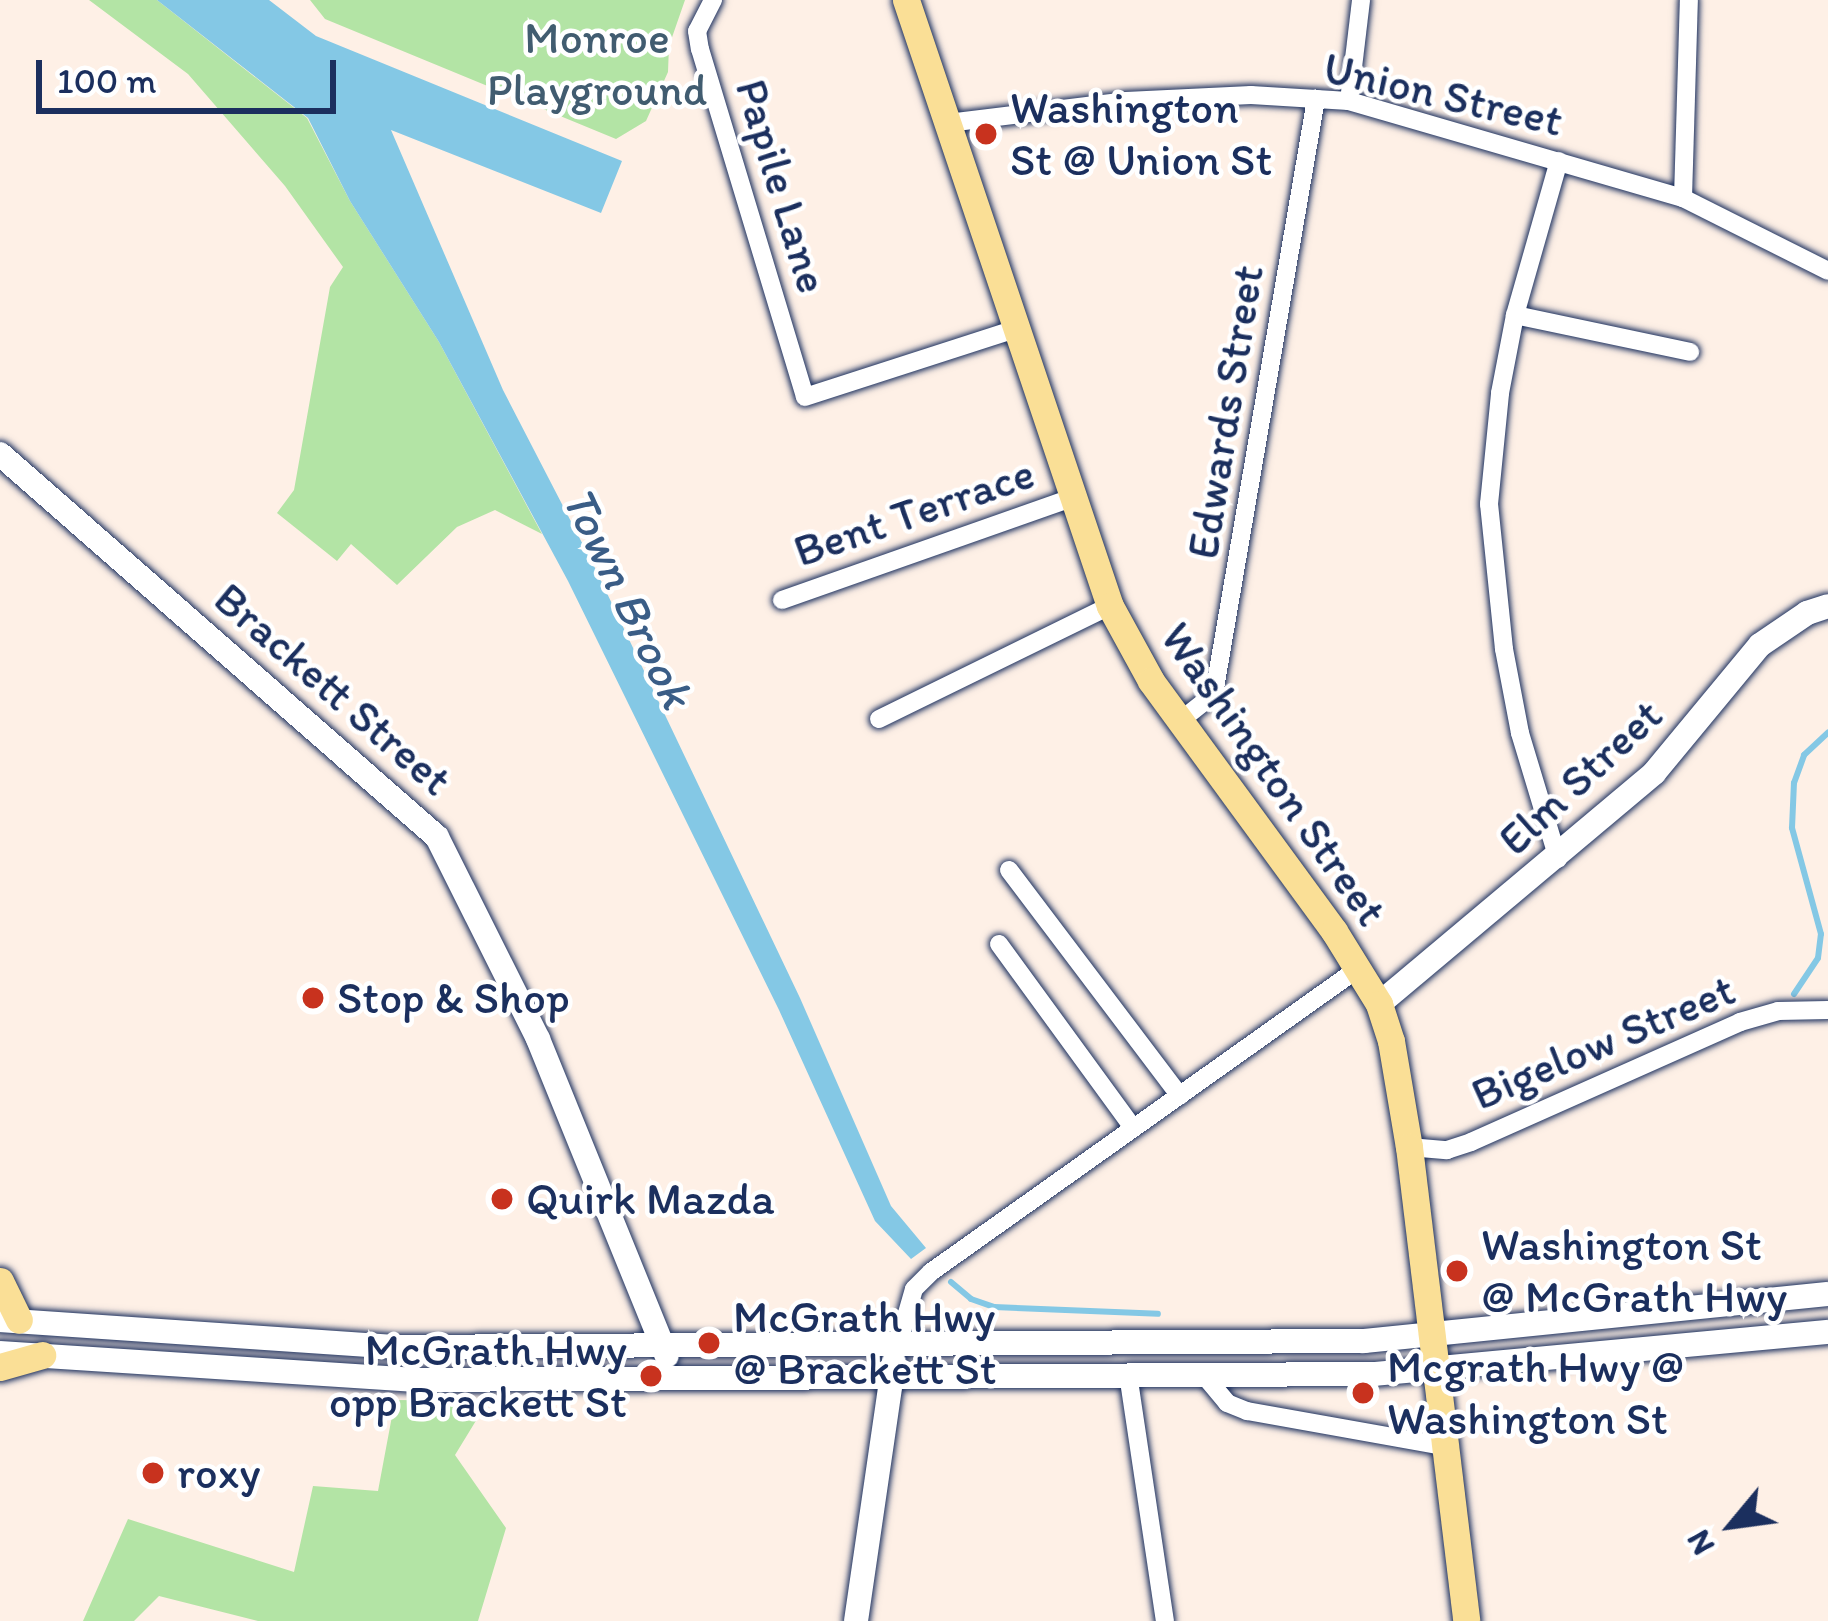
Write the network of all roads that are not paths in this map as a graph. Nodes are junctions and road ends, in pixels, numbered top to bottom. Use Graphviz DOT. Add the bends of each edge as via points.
graph roads {
  1 [pos="713,0"];
  2 [pos="906,0"];
  3 [pos="1361,0"];
  4 [pos="1689,0"];
  5 [pos="1316,99"];
  6 [pos="1348,101"];
  7 [pos="948,123"];
  8 [pos="1559,160"];
  9 [pos="1683,198"];
  10 [pos="1828,271"];
  11 [pos="1515,315"];
  12 [pos="1016,328"];
  13 [pos="1690,352"];
  14 [pos="0,454"];
  15 [pos="1072,498"];
  16 [pos="782,600"];
  17 [pos="1109,606"];
  18 [pos="1828,606"];
  19 [pos="879,719"];
  20 [pos="1180,721"];
  21 [pos="1558,859"];
  22 [pos="1009,870"];
  23 [pos="999,944"];
  24 [pos="1359,968"];
  25 [pos="1379,1004"];
  26 [pos="1828,1010"];
  27 [pos="1180,1096"];
  28 [pos="1133,1128"];
  29 [pos="1409,1147"];
  30 [pos="0,1281"];
  31 [pos="1828,1294"];
  32 [pos="10,1320"];
  33 [pos="1828,1332"];
  34 [pos="1432,1337"];
  35 [pos="899,1341"];
  36 [pos="665,1344"];
  37 [pos="0,1353"];
  38 [pos="41,1355"];
  39 [pos="0,1367"];
  40 [pos="1436,1370"];
  41 [pos="891,1373"];
  42 [pos="1128,1374"];
  43 [pos="1203,1374"];
  44 [pos="670,1376"];
  45 [pos="1444,1446"];
  46 [pos="856,1621"];
  47 [pos="1165,1621"];
  48 [pos="1466,1621"];
  1 -- 12 [label="street, Papile Lane" via="697,31 700,49 805,397"];
  2 -- 7 [label="main road, Washington Street"];
  3 -- 6 [label="street"];
  4 -- 9 [label="street"];
  5 -- 6 [label="street, Union Street"];
  5 -- 7 [label="street, Union Street" via="1126,101"];
  5 -- 20 [label="street, Edwards Street" via="1214,694"];
  6 -- 8 [label="street, Union Street"];
  7 -- 12 [label="main road, Washington Street"];
  8 -- 9 [label="street, Union Street"];
  8 -- 11 [label="street"];
  9 -- 10 [label="street, Union Street"];
  11 -- 13 [label="street"];
  11 -- 21 [label="street" via="1489,505 1520,733"];
  12 -- 15 [label="main road, Washington Street"];
  14 -- 36 [label="main road, Brackett Street" via="436,837 538,1039"];
  15 -- 16 [label="street, Bent Terrace"];
  15 -- 17 [label="main road, Washington Street"];
  17 -- 19 [label="street"];
  17 -- 20 [label="main road, Washington Street"];
  18 -- 21 [label="main road, Elm Street" via="1760,645 1676,751"];
  20 -- 24 [label="main road, Washington Street"];
  21 -- 25 [label="main road, Elm Street"];
  22 -- 27 [label="street"];
  23 -- 28 [label="street"];
  24 -- 25 [label="main road, Washington Street"];
  24 -- 27 [label="street"];
  25 -- 29 [label="main road, Washington Street"];
  26 -- 29 [label="street, Bigelow Street" via="1754,1017 1471,1142 1447,1150"];
  27 -- 28 [label="street"];
  28 -- 35 [label="street" via="931,1272 914,1289"];
  29 -- 34 [label="main road, Washington Street"];
  30 -- 32 [label="main road"];
  31 -- 34 [label="main road"];
  32 -- 36 [label="main road" via="333,1345"];
  33 -- 40 [label="main road"];
  34 -- 35 [label="main road"];
  34 -- 40 [label="main road, Washington Street"];
  35 -- 36 [label="main road"];
  35 -- 41 [label="main road"];
  36 -- 44 [label="main road, Brackett Street"];
  37 -- 38 [label="main road"];
  38 -- 39 [label="main road"];
  38 -- 44 [label="main road" via="297,1377"];
  40 -- 43 [label="main road"];
  40 -- 45 [label="main road, Washington Street"];
  41 -- 42 [label="main road"];
  41 -- 44 [label="main road"];
  41 -- 46 [label="main road"];
  42 -- 43 [label="main road"];
  42 -- 47 [label="street"];
  43 -- 45 [label="street" via="1227,1402"];
  45 -- 48 [label="main road, Washington Street"];
}
